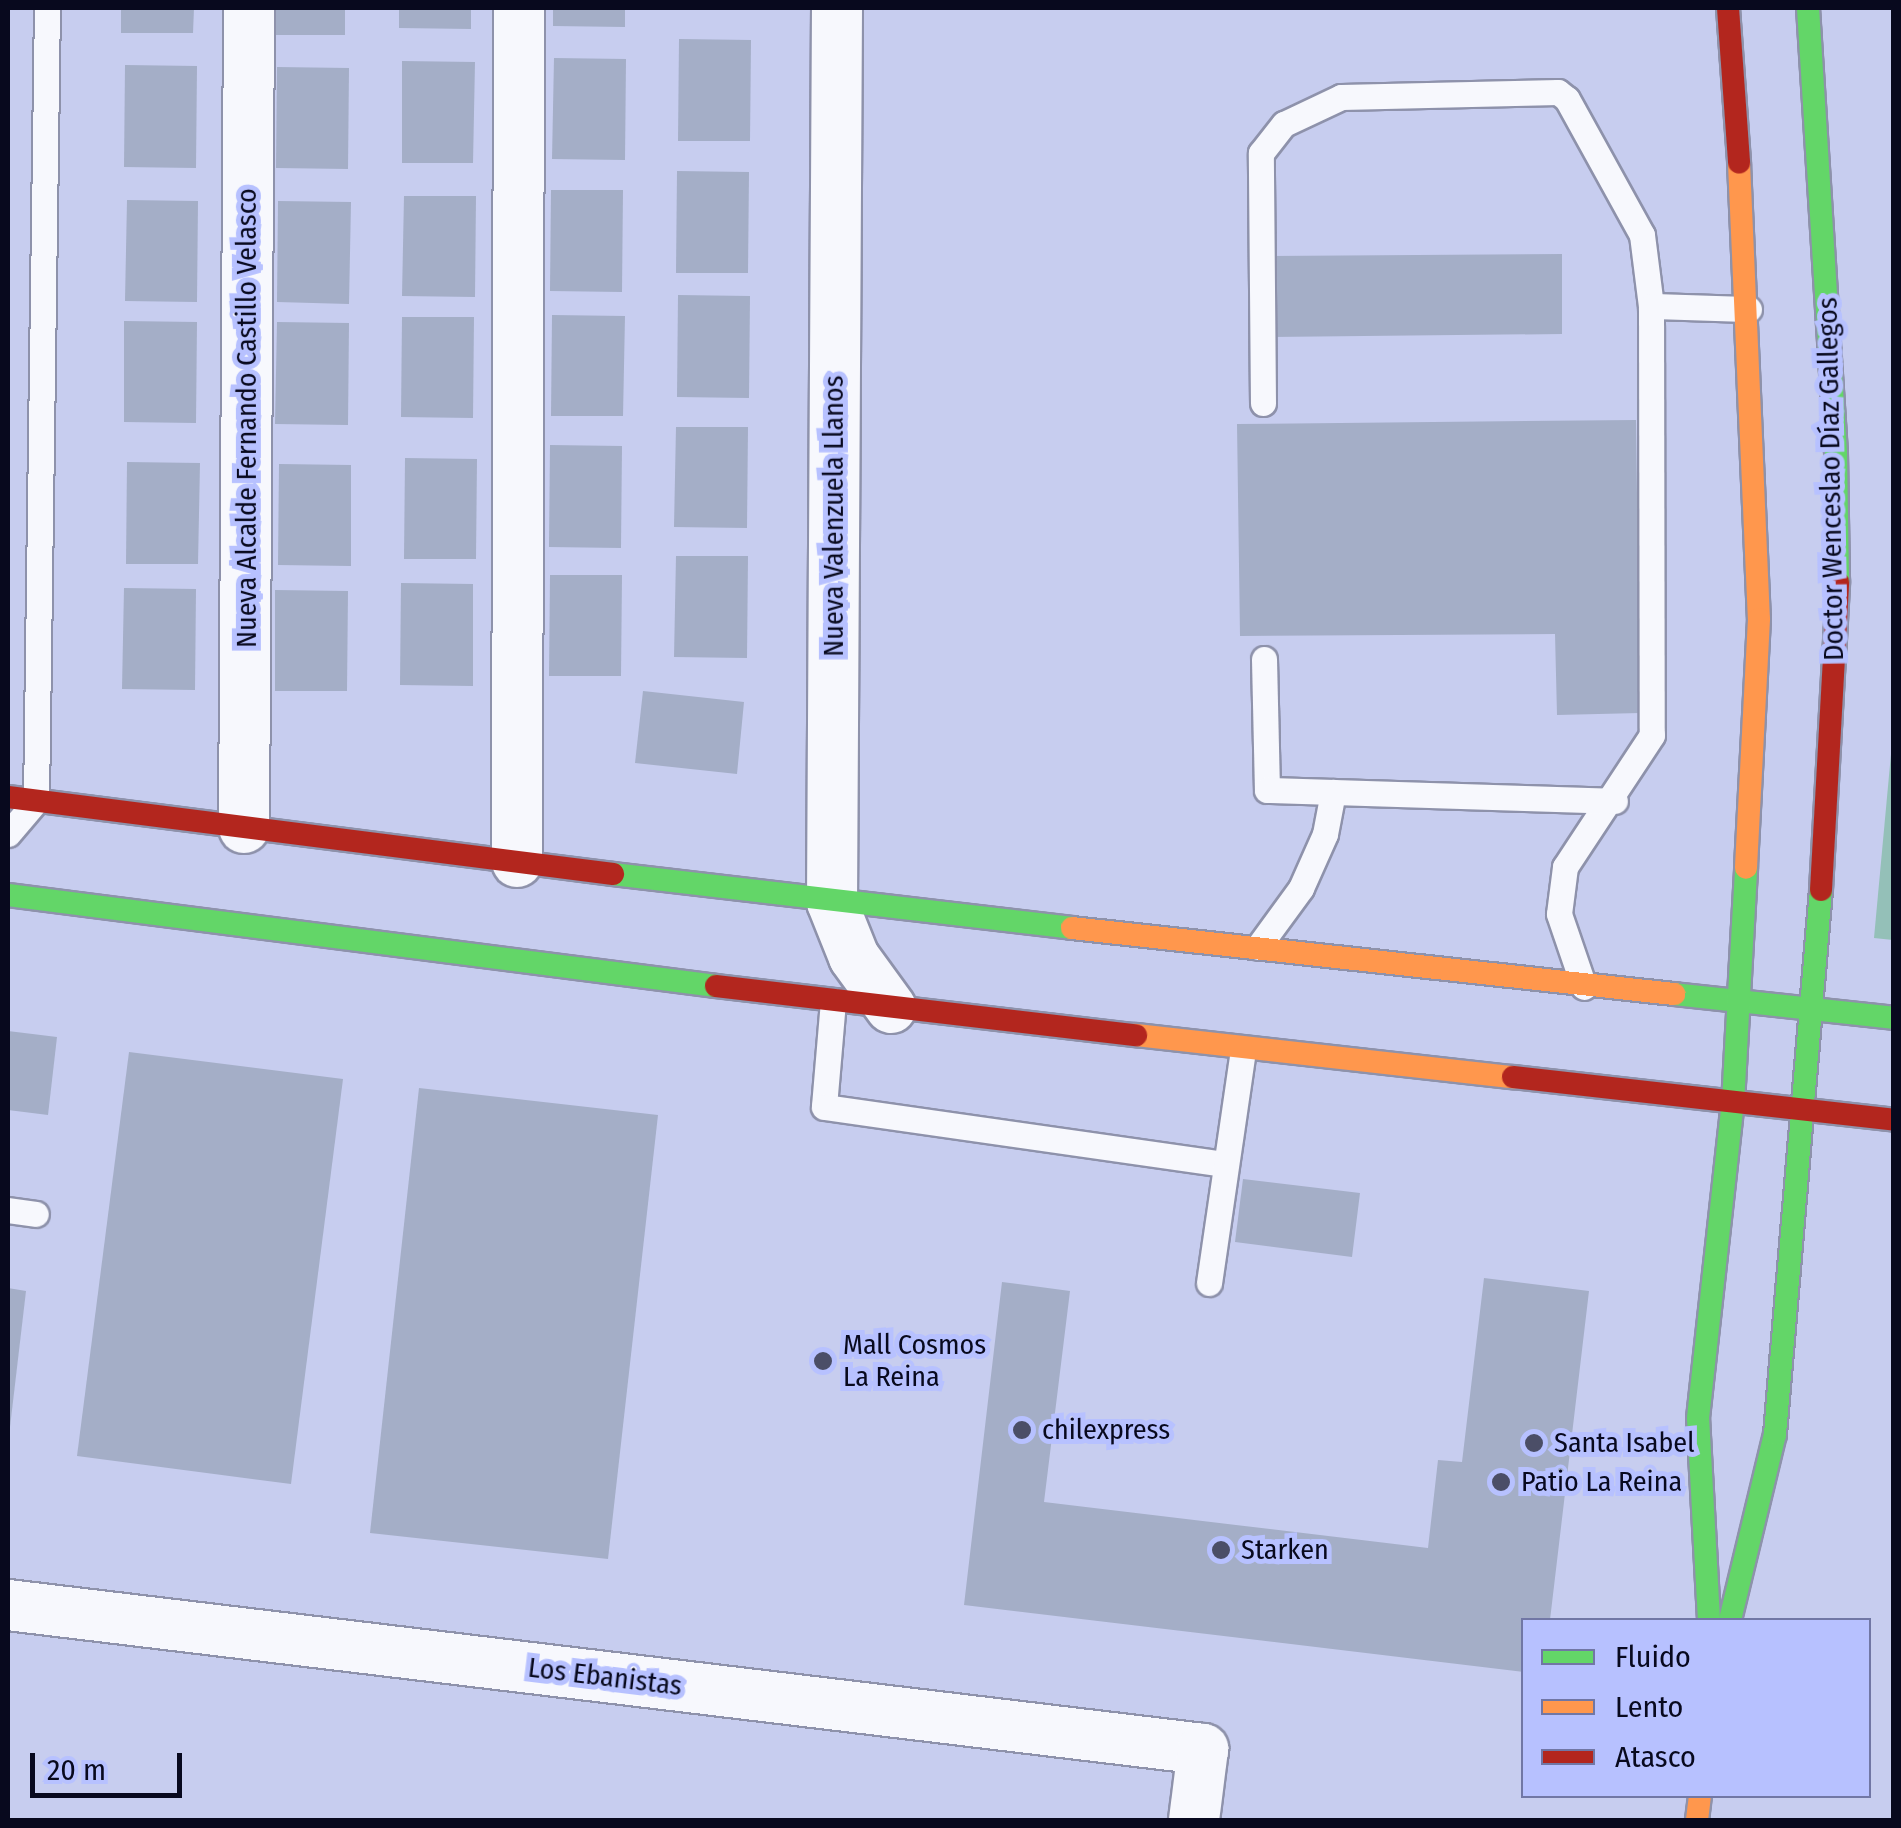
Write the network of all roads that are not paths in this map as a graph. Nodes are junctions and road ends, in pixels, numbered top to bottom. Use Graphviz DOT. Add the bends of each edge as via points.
graph roads {
  1 [pos="47,8"];
  2 [pos="249,8"];
  3 [pos="519,8"];
  4 [pos="837,8"];
  5 [pos="1728,8"];
  6 [pos="1808,8"];
  7 [pos="1651,306"];
  8 [pos="1749,309"];
  9 [pos="1263,403"];
  10 [pos="1264,659"];
  11 [pos="1333,792"];
  12 [pos="8,797"];
  13 [pos="1615,800"];
  14 [pos="36,802"];
  15 [pos="244,828"];
  16 [pos="8,834"];
  17 [pos="518,862"];
  18 [pos="8,896"];
  19 [pos="832,902"];
  20 [pos="1256,950"];
  21 [pos="1584,987"];
  22 [pos="833,1001"];
  23 [pos="1739,1002"];
  24 [pos="891,1008"];
  25 [pos="1814,1010"];
  26 [pos="1894,1018"];
  27 [pos="1243,1048"];
  28 [pos="1732,1103"];
  29 [pos="1803,1110"];
  30 [pos="1894,1120"];
  31 [pos="1225,1164"];
  32 [pos="8,1210"];
  33 [pos="36,1214"];
  34 [pos="1209,1283"];
  35 [pos="8,1604"];
  36 [pos="1709,1618"];
  37 [pos="1730,1618"];
  38 [pos="1194,1820"];
  1 -- 14 [label="lane"];
  2 -- 15 [label="street, Nueva Alcalde Fernando Castillo Velasco"];
  3 -- 17 [label="street"];
  4 -- 19 [label="street, Nueva Valenzuela Llanos"];
  5 -- 8 [label="main road"];
  6 -- 25 [label="main road, Doctor Wenceslao Díaz Gallegos" via="1836,453 1838,603"];
  7 -- 8 [label="lane"];
  7 -- 9 [label="lane" via="1642,235 1625,194 1558,92 1341,96 1284,124 1261,153"];
  7 -- 13 [label="lane" via="1652,736"];
  8 -- 23 [label="main road" via="1759,619"];
  10 -- 11 [label="lane" via="1266,790"];
  11 -- 13 [label="lane"];
  11 -- 20 [label="lane" via="1326,834 1301,888"];
  12 -- 14 [label="main road"];
  13 -- 21 [label="lane" via="1565,868 1560,914"];
  14 -- 15 [label="main road"];
  14 -- 16 [label="lane"];
  15 -- 17 [label="main road"];
  17 -- 19 [label="main road"];
  18 -- 22 [label="main road"];
  19 -- 20 [label="main road"];
  19 -- 24 [label="street, Nueva Valenzuela Llanos" via="854,957"];
  20 -- 21 [label="main road"];
  21 -- 23 [label="main road"];
  22 -- 24 [label="main road"];
  22 -- 31 [label="lane" via="824,1107"];
  23 -- 25 [label="main road"];
  23 -- 28 [label="main road"];
  24 -- 27 [label="main road"];
  25 -- 26 [label="main road"];
  25 -- 29 [label="main road, Doctor Wenceslao Díaz Gallegos"];
  27 -- 28 [label="main road"];
  27 -- 31 [label="lane"];
  28 -- 29 [label="main road"];
  28 -- 36 [label="main road" via="1698,1418"];
  29 -- 30 [label="main road"];
  29 -- 37 [label="main road, Doctor Wenceslao Díaz Gallegos" via="1775,1434"];
  31 -- 34 [label="lane"];
  32 -- 33 [label="lane"];
  35 -- 38 [label="street, Los Ebanistas" via="1203,1749"];
}
